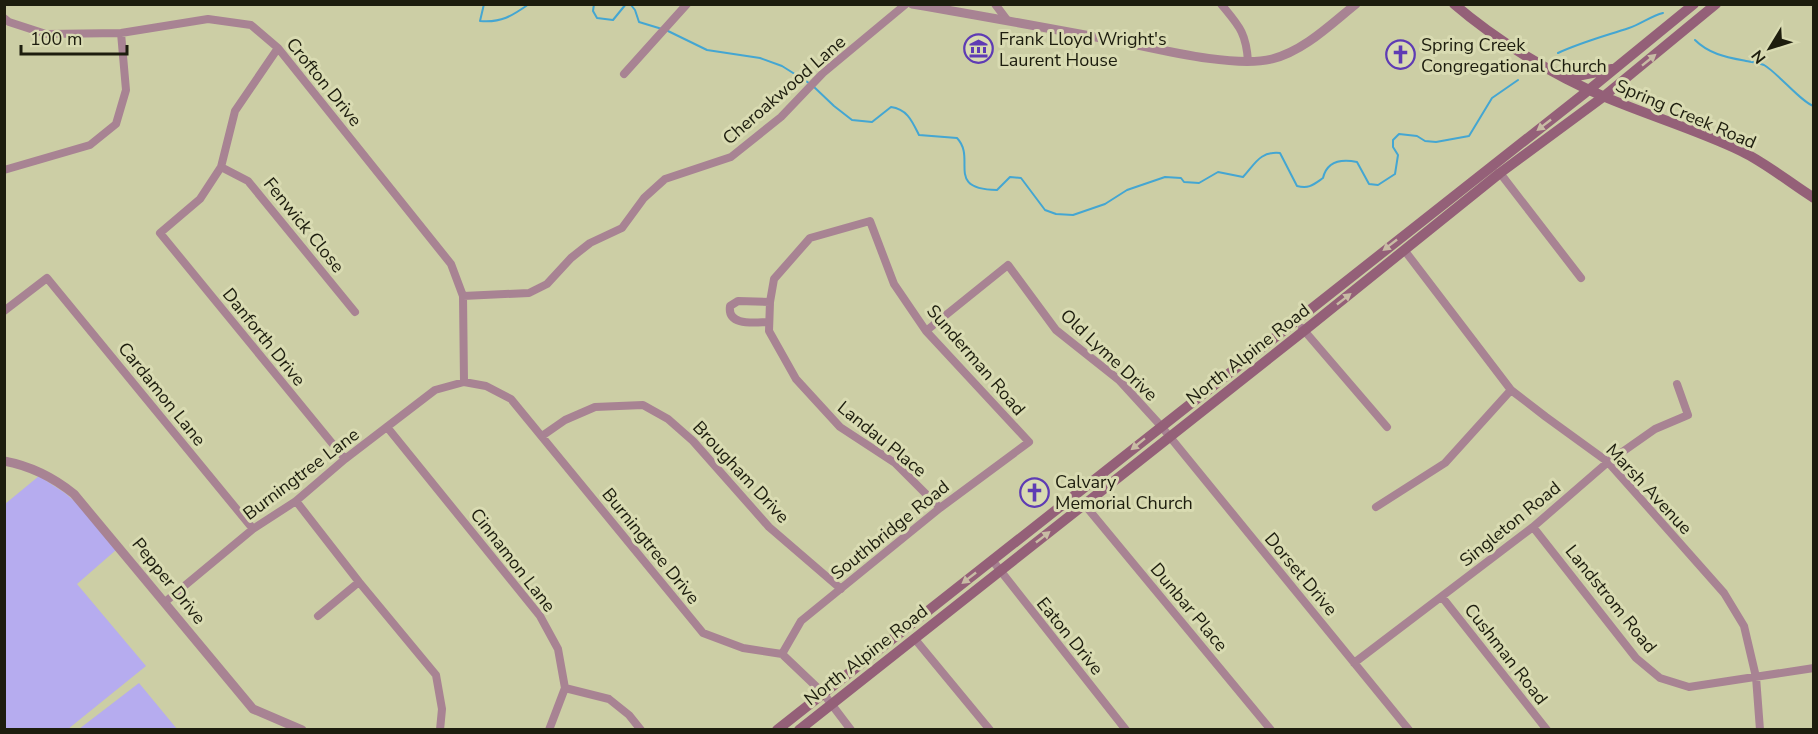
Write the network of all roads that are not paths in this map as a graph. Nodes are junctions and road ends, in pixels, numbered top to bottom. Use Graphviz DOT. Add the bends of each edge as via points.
graph roads {
  1 [pos="687,4"];
  2 [pos="906,4"];
  3 [pos="912,4"];
  4 [pos="995,4"];
  5 [pos="1221,4"];
  6 [pos="1356,4"];
  7 [pos="1454,4"];
  8 [pos="1694,4"];
  9 [pos="1716,4"];
  10 [pos="4,18"];
  11 [pos="1007,20"];
  12 [pos="122,33"];
  13 [pos="278,48"];
  14 [pos="1248,61"];
  15 [pos="1618,67"];
  16 [pos="624,74"];
  17 [pos="1567,78"];
  18 [pos="1590,89"];
  19 [pos="1603,96"];
  20 [pos="222,167"];
  21 [pos="4,170"];
  22 [pos="1500,173"];
  23 [pos="1814,198"];
  24 [pos="1405,251"];
  25 [pos="1581,278"];
  26 [pos="463,296"];
  27 [pos="770,302"];
  28 [pos="4,310"];
  29 [pos="355,312"];
  30 [pos="1296,320"];
  31 [pos="769,322"];
  32 [pos="1305,330"];
  33 [pos="769,331"];
  34 [pos="926,331"];
  35 [pos="464,382"];
  36 [pos="1677,384"];
  37 [pos="1511,390"];
  38 [pos="1161,426"];
  39 [pos="387,427"];
  40 [pos="1388,427"];
  41 [pos="542,436"];
  42 [pos="1169,438"];
  43 [pos="1029,442"];
  44 [pos="345,459"];
  45 [pos="4,461"];
  46 [pos="1608,462"];
  47 [pos="296,501"];
  48 [pos="1084,504"];
  49 [pos="1376,507"];
  50 [pos="940,508"];
  51 [pos="1533,527"];
  52 [pos="253,529"];
  53 [pos="992,560"];
  54 [pos="1000,571"];
  55 [pos="359,582"];
  56 [pos="841,589"];
  57 [pos="1442,597"];
  58 [pos="165,602"];
  59 [pos="318,616"];
  60 [pos="914,638"];
  61 [pos="782,654"];
  62 [pos="1354,663"];
  63 [pos="1814,668"];
  64 [pos="1756,677"];
  65 [pos="566,688"];
  66 [pos="823,693"];
  67 [pos="831,704"];
  68 [pos="302,729"];
  69 [pos="440,729"];
  70 [pos="549,729"];
  71 [pos="641,729"];
  72 [pos="777,729"];
  73 [pos="799,729"];
  74 [pos="851,729"];
  75 [pos="990,729"];
  76 [pos="1126,729"];
  77 [pos="1270,729"];
  78 [pos="1409,729"];
  79 [pos="1547,729"];
  80 [pos="1760,729"];
  1 -- 16 [label="street"];
  2 -- 26 [label="street, Cheroakwood Lane" via="731,157 665,179 644,198 622,228 590,243 547,284 529,293"];
  3 -- 11 [label="street"];
  4 -- 11 [label="street"];
  5 -- 14 [label="street" via="1240,28"];
  6 -- 14 [label="street" via="1295,50 1272,59"];
  7 -- 17 [label="main road, Spring Creek Road" via="1511,47"];
  8 -- 15 [label="main road, North Alpine Road"];
  19 -- 9 [label="main road, North Alpine Road, one-way"];
  10 -- 12 [label="street, Crofton Drive" via="46,34"];
  11 -- 14 [label="street" via="1200,57"];
  12 -- 13 [label="street, Crofton Drive" via="208,19 251,25"];
  12 -- 21 [label="street" via="126,90 116,124 90,145"];
  13 -- 20 [label="street" via="235,111"];
  13 -- 26 [label="street, Crofton Drive" via="452,264"];
  15 -- 17 [label="main road"];
  15 -- 18 [label="main road, North Alpine Road"];
  17 -- 18 [label="main road, Spring Creek Road"];
  18 -- 19 [label="main road, Spring Creek Road"];
  18 -- 30 [label="main road, North Alpine Road, one-way"];
  19 -- 22 [label="main road, North Alpine Road"];
  19 -- 23 [label="main road, Spring Creek Road" via="1743,152"];
  20 -- 29 [label="street, Fenwick Close" via="248,181"];
  20 -- 44 [label="street, Danforth Drive" via="200,200 160,233"];
  22 -- 24 [label="main road, North Alpine Road"];
  22 -- 25 [label="street"];
  32 -- 24 [label="main road, North Alpine Road, one-way"];
  24 -- 37 [label="street, Marsh Avenue"];
  26 -- 35 [label="street, Crofton Drive"];
  27 -- 31 [label="street, Sunderman Road"];
  27 -- 31 [label="street" via="738,301 729,310 741,322"];
  27 -- 34 [label="street, Sunderman Road" via="774,279 810,238 870,221 894,284"];
  28 -- 52 [label="street, Cardamon Lane" via="47,278"];
  30 -- 32 [label="street"];
  30 -- 38 [label="main road, North Alpine Road"];
  31 -- 33 [label="street, Sunderman Road"];
  32 -- 40 [label="street"];
  32 -- 42 [label="main road, North Alpine Road"];
  33 -- 50 [label="street, Landau Place" via="796,379 840,428 895,464"];
  34 -- 38 [label="street, Old Lyme Drive" via="1008,265 1056,330 1119,381"];
  34 -- 43 [label="street, Sunderman Road"];
  35 -- 39 [label="street, Burningtree Lane" via="435,390"];
  35 -- 41 [label="street, Burningtree Drive" via="486,386 511,399"];
  36 -- 46 [label="street, Singleton Road" via="1688,415 1655,429"];
  37 -- 46 [label="street, Marsh Avenue"];
  37 -- 49 [label="street" via="1445,463"];
  38 -- 42 [label="street, Old Lyme Drive"];
  38 -- 53 [label="main road, North Alpine Road, one-way"];
  39 -- 44 [label="street, Burningtree Lane"];
  39 -- 65 [label="street, Cinnamon Lane" via="540,616 558,649"];
  41 -- 56 [label="street, Brougham Drive" via="595,407 643,405 668,419 693,441 769,526"];
  41 -- 61 [label="street, Burningtree Drive" via="703,633 743,648"];
  42 -- 48 [label="main road, North Alpine Road"];
  42 -- 62 [label="street, Dorset Drive"];
  43 -- 50 [label="street, Southbridge Road"];
  44 -- 47 [label="street, Burningtree Lane"];
  45 -- 58 [label="street, Pepper Drive" via="35,469 74,494"];
  46 -- 51 [label="street, Singleton Road"];
  46 -- 64 [label="street, Marsh Avenue" via="1724,594 1744,626"];
  47 -- 52 [label="street, Burningtree Lane"];
  47 -- 55 [label="street"];
  54 -- 48 [label="main road, North Alpine Road, one-way"];
  48 -- 77 [label="street, Dunbar Place"];
  50 -- 56 [label="street, Southbridge Road"];
  51 -- 57 [label="street, Singleton Road"];
  51 -- 64 [label="street, Landstrom Road" via="1636,658 1660,678 1689,687"];
  52 -- 58 [label="street, Burningtree Lane"];
  53 -- 54 [label="street, Eaton Drive"];
  53 -- 66 [label="main road, North Alpine Road, one-way"];
  54 -- 60 [label="main road, North Alpine Road"];
  54 -- 76 [label="street, Eaton Drive"];
  55 -- 59 [label="street"];
  55 -- 69 [label="street" via="436,675 442,709"];
  56 -- 61 [label="street, Southbridge Road" via="801,621"];
  57 -- 62 [label="street, Singleton Road"];
  57 -- 79 [label="street, Cushman Road"];
  58 -- 68 [label="street, Pepper Drive" via="253,709"];
  60 -- 67 [label="main road, North Alpine Road"];
  60 -- 75 [label="street"];
  61 -- 66 [label="street"];
  62 -- 78 [label="street, Dorset Drive"];
  63 -- 64 [label="street, Landstrom Road"];
  64 -- 80 [label="street, Marsh Avenue"];
  65 -- 70 [label="street"];
  65 -- 71 [label="street" via="609,699"];
  66 -- 67 [label="street"];
  66 -- 72 [label="main road, North Alpine Road"];
  67 -- 73 [label="main road, North Alpine Road"];
  67 -- 74 [label="street"];
}
